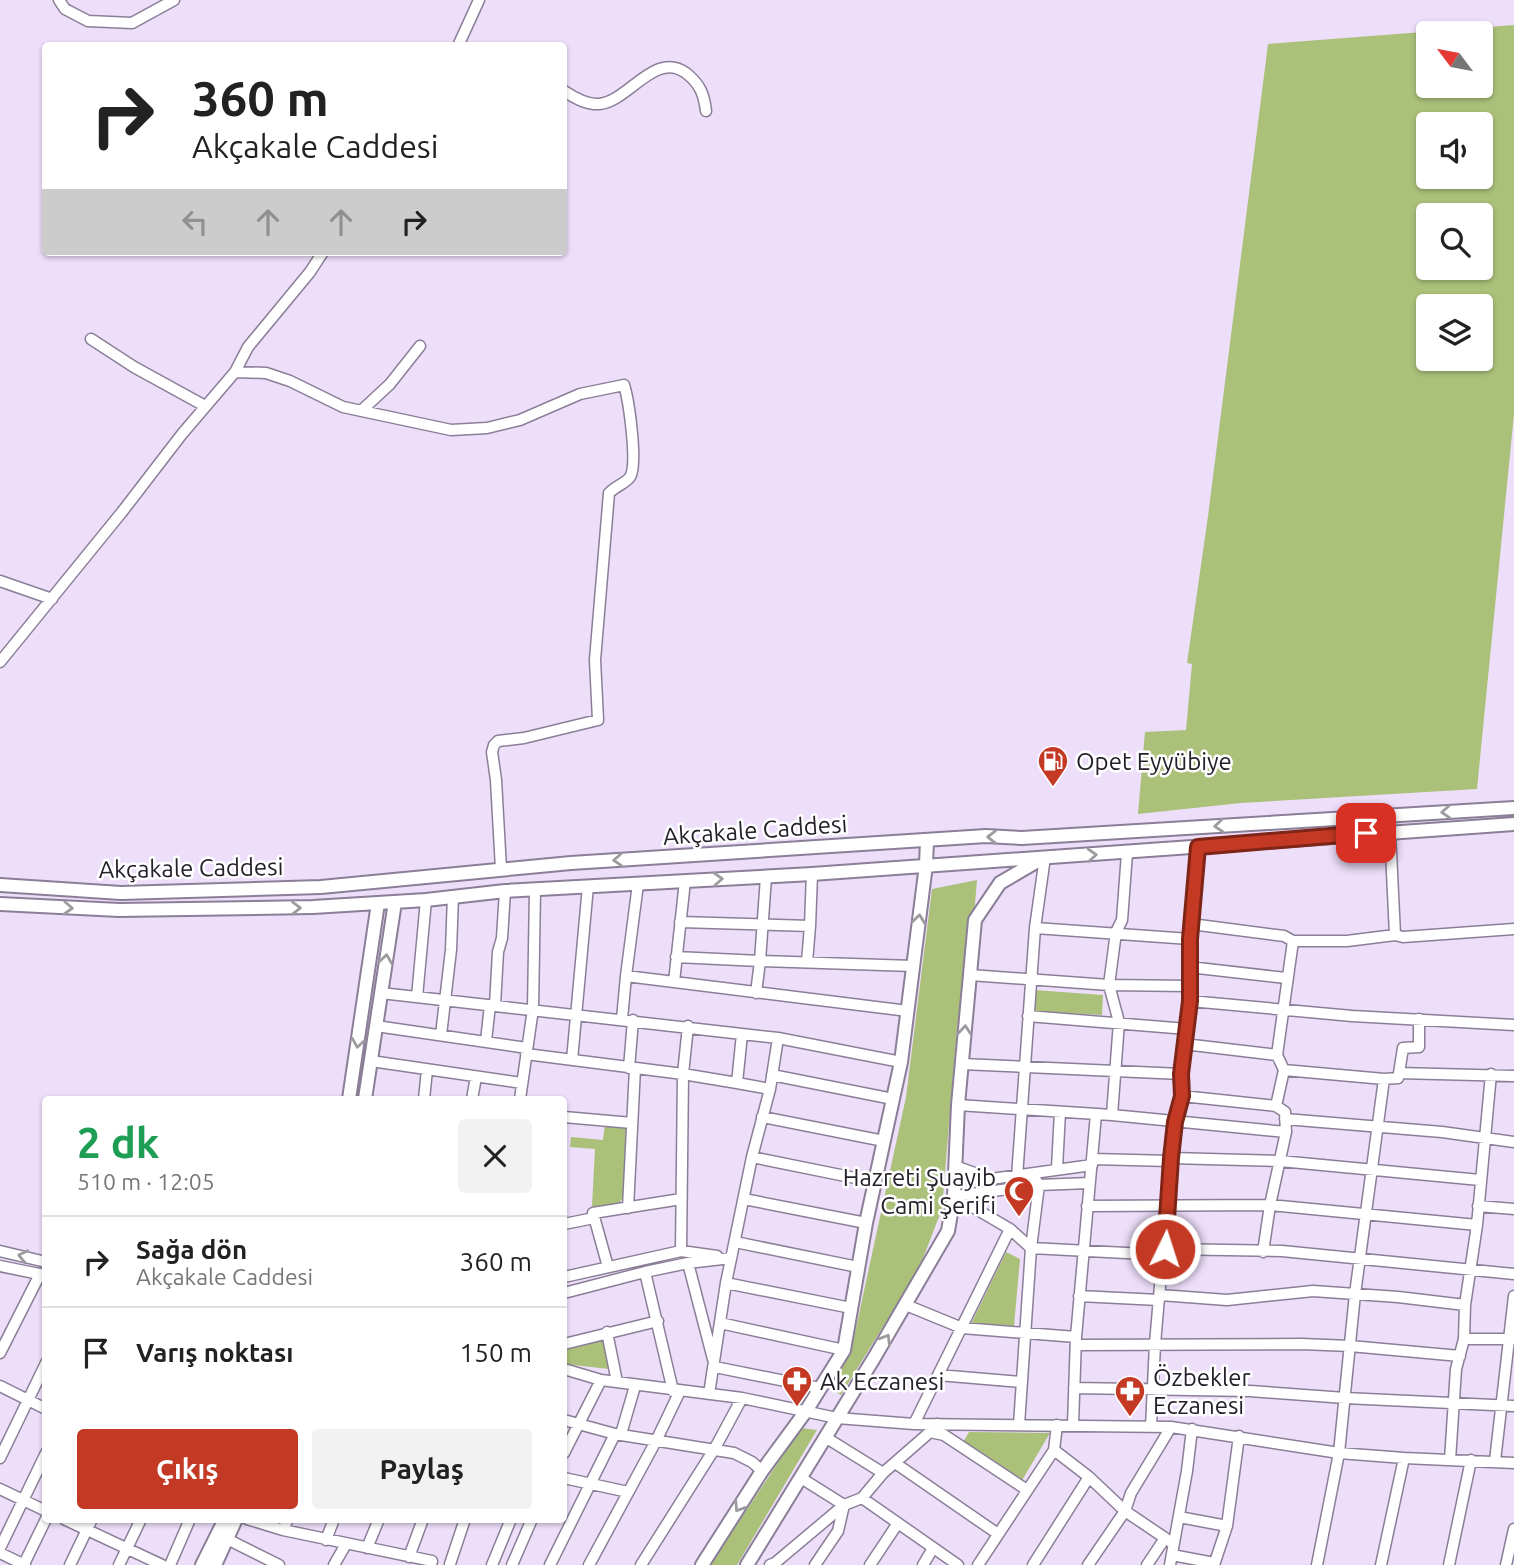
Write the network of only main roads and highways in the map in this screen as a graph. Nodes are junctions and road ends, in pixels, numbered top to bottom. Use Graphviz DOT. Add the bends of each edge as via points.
graph roads {
  1 [pos="1514,808"];
  2 [pos="1514,824"];
  3 [pos="927,840"];
  4 [pos="1045,857"];
  5 [pos="926,865"];
  6 [pos="0,885"];
  7 [pos="395,902"];
  8 [pos="378,903"];
  9 [pos="0,904"];
  10 [pos="349,1096"];
  11 [pos="365,1096"];
  12 [pos="225,1523"];
  13 [pos="233,1523"];
  14 [pos="223,1537"];
  15 [pos="202,1565"];
  16 [pos="215,1565"];
  17 [pos="702,1565"];
  18 [pos="747,1565"];
  1 -- 3 [label="main road, Akçakale Caddesi, one-way"];
  4 -- 2 [label="main road, Akçakale Caddesi, one-way"];
  3 -- 5 [label="main road"];
  3 -- 6 [label="main road, Akçakale Caddesi, one-way" via="295,888 121,893"];
  4 -- 5 [label="main road, Akçakale Caddesi"];
  18 -- 4 [label="main road, one-way" via="948,1231 975,920 1000,883"];
  7 -- 5 [label="main road, Akçakale Caddesi, one-way"];
  5 -- 17 [label="main road" via="901,1062 844,1350"];
  7 -- 8 [label="main road, Akçakale Caddesi"];
  11 -- 7 [label="main road, one-way"];
  9 -- 8 [label="main road, Akçakale Caddesi, one-way" via="119,910"];
  8 -- 10 [label="main road, one-way"];
  12 -- 14 [label="main road"];
  13 -- 14 [label="main road"];
  14 -- 15 [label="main road"];
  14 -- 16 [label="main road"];
}
